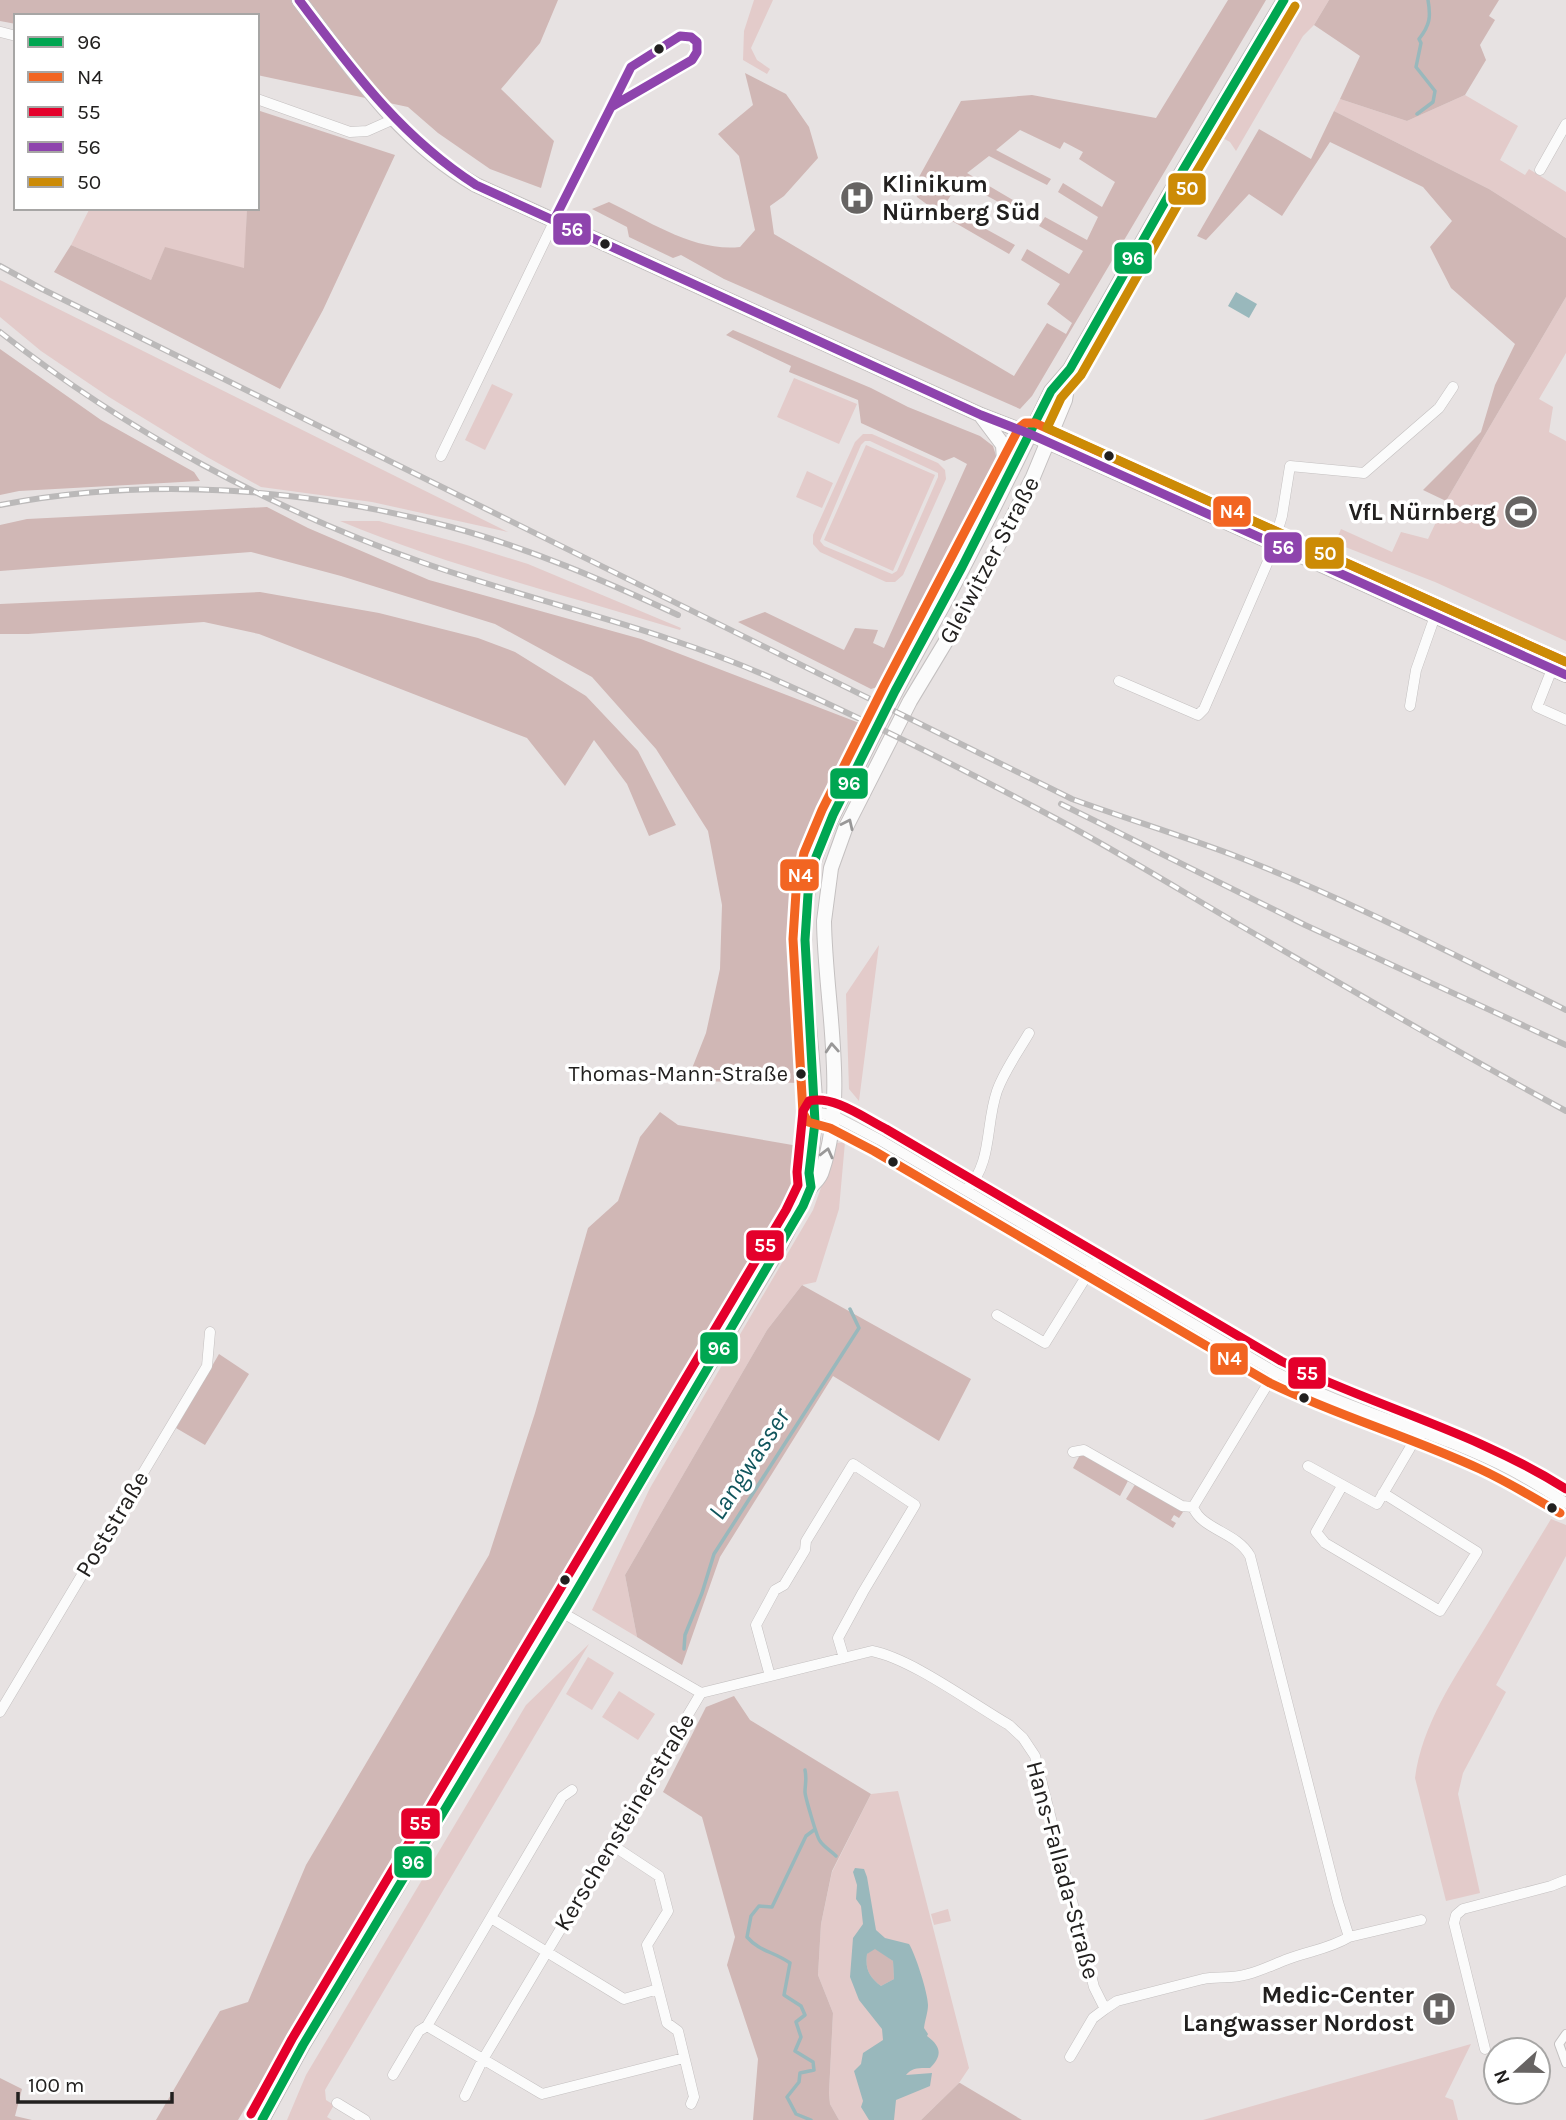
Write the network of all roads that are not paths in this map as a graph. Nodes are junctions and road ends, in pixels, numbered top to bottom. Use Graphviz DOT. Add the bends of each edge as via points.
graph roads {
  1 [pos="299,0"];
  2 [pos="1284,0"];
  3 [pos="259,100"];
  4 [pos="609,108"];
  5 [pos="394,120"];
  6 [pos="1566,124"];
  7 [pos="1540,170"];
  8 [pos="554,220"];
  9 [pos="1070,369"];
  10 [pos="1453,387"];
  11 [pos="981,415"];
  12 [pos="1030,434"];
  13 [pos="1048,443"];
  14 [pos="441,456"];
  15 [pos="1006,481"];
  16 [pos="1274,542"];
  17 [pos="1434,616"];
  18 [pos="1552,669"];
  19 [pos="1566,675"];
  20 [pos="1119,681"];
  21 [pos="1410,706"];
  22 [pos="1566,720"];
  23 [pos="1029,1033"];
  24 [pos="815,1112"];
  25 [pos="834,1116"];
  26 [pos="811,1187"];
  27 [pos="967,1190"];
  28 [pos="1094,1264"];
  29 [pos="998,1315"];
  30 [pos="210,1332"];
  31 [pos="1275,1371"];
  32 [pos="1420,1431"];
  33 [pos="1073,1452"];
  34 [pos="1308,1466"];
  35 [pos="1342,1486"];
  36 [pos="1383,1493"];
  37 [pos="1566,1503"];
  38 [pos="1193,1507"];
  39 [pos="563,1613"];
  40 [pos="844,1658"];
  41 [pos="770,1676"];
  42 [pos="701,1693"];
  43 [pos="0,1712"];
  44 [pos="572,1790"];
  45 [pos="612,1845"];
  46 [pos="1566,1880"];
  47 [pos="491,1918"];
  48 [pos="1421,1920"];
  49 [pos="1349,1937"];
  50 [pos="546,1952"];
  51 [pos="658,1989"];
  52 [pos="1105,2009"];
  53 [pos="426,2026"];
  54 [pos="1566,2034"];
  55 [pos="1482,2037"];
  56 [pos="1070,2057"];
  57 [pos="684,2058"];
  58 [pos="482,2061"];
  59 [pos="1566,2063"];
  60 [pos="393,2075"];
  61 [pos="466,2096"];
  62 [pos="337,2103"];
  63 [pos="691,2104"];
  64 [pos="360,2119"];
  65 [pos="262,2120"];
  1 -- 5 [label="main road"];
  2 -- 9 [label="main road, Gleiwitzer Straße"];
  3 -- 5 [label="street" via="350,132 367,131"];
  4 -- 8 [label="street"];
  5 -- 8 [label="main road" via="459,175"];
  6 -- 7 [label="street"];
  8 -- 11 [label="main road"];
  8 -- 14 [label="street"];
  9 -- 12 [label="main road, Gleiwitzer Straße" via="1051,391"];
  9 -- 13 [label="main road, Gleiwitzer Straße" via="1065,400"];
  10 -- 16 [label="street" via="1439,408 1364,473 1290,466"];
  11 -- 12 [label="main road"];
  11 -- 15 [label="main road" via="1004,448"];
  12 -- 13 [label="main road"];
  12 -- 15 [label="main road, Gleiwitzer Straße"];
  13 -- 16 [label="main road"];
  25 -- 13 [label="main road, Gleiwitzer Straße, one-way" via="824,921 833,861 907,705 965,611"];
  15 -- 24 [label="main road, Gleiwitzer Straße" via="889,703 816,857 805,932"];
  16 -- 17 [label="main road"];
  16 -- 20 [label="street" via="1198,715"];
  17 -- 18 [label="main road"];
  17 -- 21 [label="street"];
  18 -- 19 [label="main road"];
  18 -- 22 [label="street" via="1537,707"];
  23 -- 27 [label="street" via="998,1089 982,1171"];
  24 -- 25 [label="street"];
  24 -- 26 [label="main road, Gleiwitzer Straße"];
  26 -- 25 [label="main road, Gleiwitzer Straße, one-way" via="823,1171"];
  25 -- 27 [label="street"];
  26 -- 39 [label="main road, Gleiwitzer Straße"];
  27 -- 28 [label="street"];
  28 -- 29 [label="street" via="1045,1343"];
  28 -- 31 [label="street"];
  30 -- 43 [label="street, Poststraße" via="207,1366"];
  31 -- 32 [label="street"];
  31 -- 38 [label="street"];
  32 -- 36 [label="street"];
  32 -- 37 [label="street" via="1510,1469"];
  33 -- 38 [label="street" via="1084,1450 1182,1506"];
  34 -- 35 [label="street"];
  35 -- 36 [label="street" via="1377,1504"];
  35 -- 36 [label="street" via="1316,1532 1325,1543 1440,1611 1477,1552"];
  38 -- 49 [label="street" via="1200,1518 1239,1541 1250,1556"];
  39 -- 42 [label="street"];
  39 -- 65 [label="main road, Gleiwitzer Straße"];
  40 -- 41 [label="street, Hans-Fallada-Straße"];
  40 -- 41 [label="street" via="838,1638 915,1505 853,1464 756,1625"];
  40 -- 52 [label="street, Hans-Fallada-Straße" via="872,1651 888,1654 1009,1725 1023,1738 1035,1756 1091,1974"];
  41 -- 42 [label="street, Hans-Fallada-Straße"];
  42 -- 45 [label="street, Kerschensteinerstraße"];
  44 -- 47 [label="street" via="562,1797"];
  45 -- 50 [label="street, Kerschensteinerstraße"];
  45 -- 51 [label="street" via="659,1876 668,1910 647,1945"];
  46 -- 55 [label="street" via="1456,1914 1454,1923"];
  47 -- 50 [label="street, Kerschensteinerstraße"];
  47 -- 53 [label="street"];
  48 -- 49 [label="street, Hans-Fallada-Straße"];
  49 -- 52 [label="street, Hans-Fallada-Straße" via="1231,1978 1216,1976 1155,1990"];
  50 -- 51 [label="street" via="624,1999"];
  50 -- 58 [label="street, Kerschensteinerstraße"];
  51 -- 57 [label="street" via="667,2023 678,2031"];
  52 -- 56 [label="street, Hans-Fallada-Straße" via="1093,2018"];
  53 -- 58 [label="street"];
  53 -- 60 [label="street"];
  54 -- 59 [label="street" via="1559,2044"];
  57 -- 58 [label="street" via="542,2094"];
  57 -- 63 [label="street" via="694,2097"];
  58 -- 61 [label="street, Kerschensteinerstraße"];
  62 -- 64 [label="street"];
}
